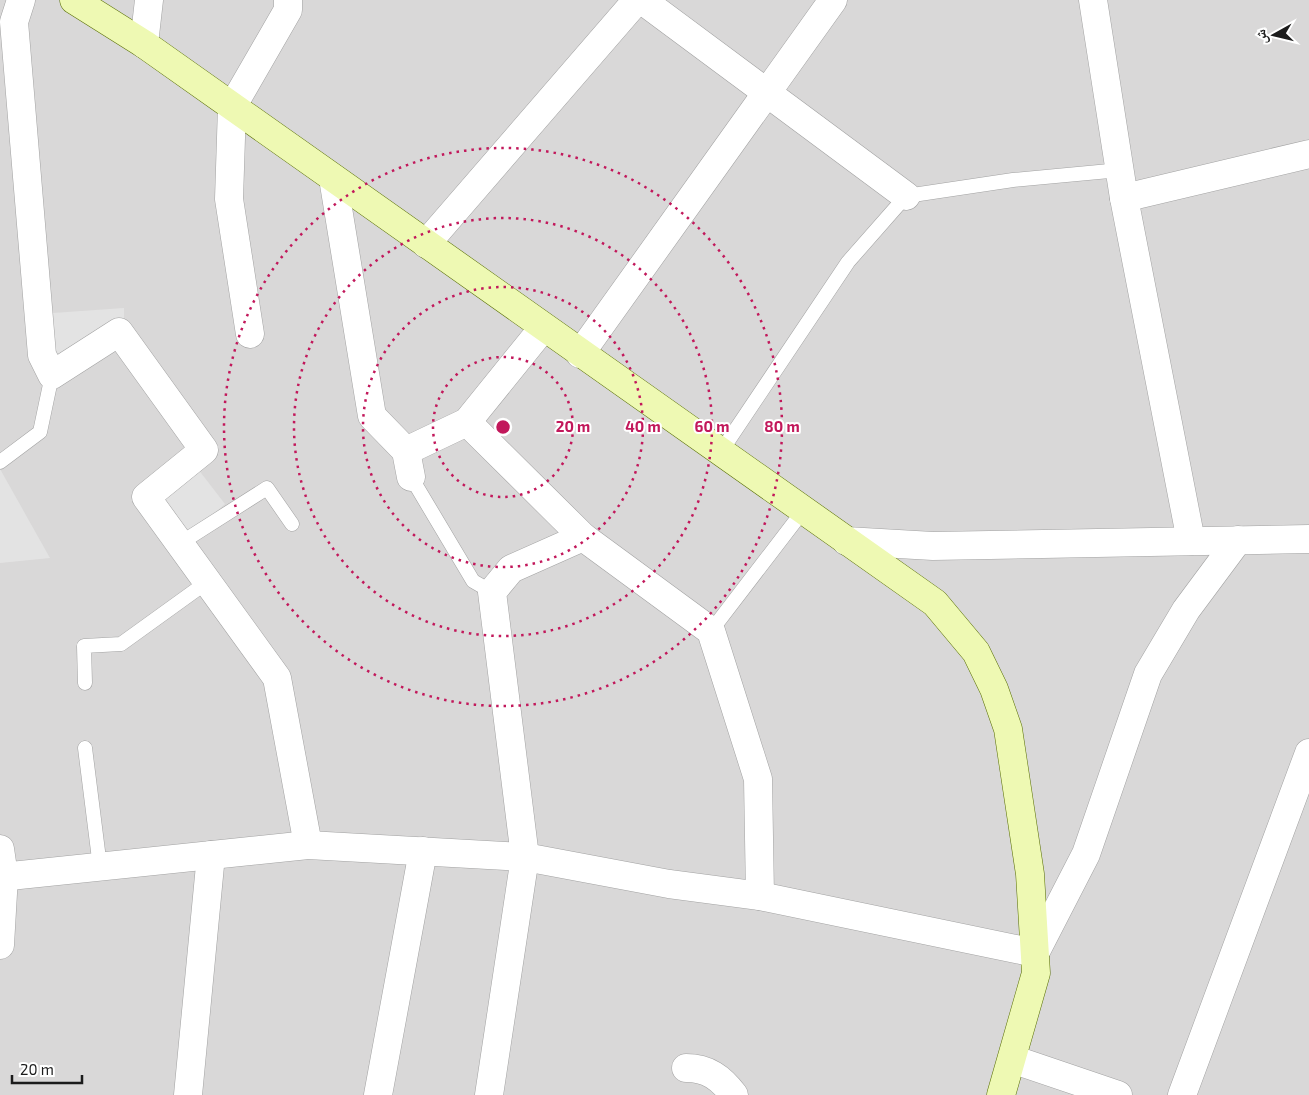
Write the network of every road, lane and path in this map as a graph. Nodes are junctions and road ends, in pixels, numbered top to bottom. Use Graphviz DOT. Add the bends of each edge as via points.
graph roads {
  1 [pos="21,0"];
  2 [pos="74,0"];
  3 [pos="149,0"];
  4 [pos="288,0"];
  5 [pos="637,0"];
  6 [pos="642,0"];
  7 [pos="832,0"];
  8 [pos="1093,0"];
  9 [pos="144,44"];
  10 [pos="766,92"];
  11 [pos="232,107"];
  12 [pos="1309,154"];
  13 [pos="1120,170"];
  14 [pos="332,178"];
  15 [pos="906,196"];
  16 [pos="1124,198"];
  17 [pos="426,244"];
  18 [pos="543,328"];
  19 [pos="250,334"];
  20 [pos="580,354"];
  21 [pos="52,375"];
  22 [pos="467,422"];
  23 [pos="720,453"];
  24 [pos="0,462"];
  25 [pos="408,464"];
  26 [pos="803,511"];
  27 [pos="292,524"];
  28 [pos="583,537"];
  29 [pos="1309,539"];
  30 [pos="1191,540"];
  31 [pos="1238,540"];
  32 [pos="846,542"];
  33 [pos="179,544"];
  34 [pos="207,582"];
  35 [pos="492,592"];
  36 [pos="711,631"];
  37 [pos="85,682"];
  38 [pos="85,748"];
  39 [pos="1309,753"];
  40 [pos="308,845"];
  41 [pos="0,849"];
  42 [pos="423,851"];
  43 [pos="211,855"];
  44 [pos="525,856"];
  45 [pos="100,866"];
  46 [pos="2,877"];
  47 [pos="760,896"];
  48 [pos="0,945"];
  49 [pos="1035,954"];
  50 [pos="1012,1058"];
  51 [pos="686,1068"];
  52 [pos="188,1095"];
  53 [pos="378,1095"];
  54 [pos="489,1095"];
  55 [pos="734,1095"];
  56 [pos="1001,1095"];
  57 [pos="1118,1095"];
  58 [pos="1182,1095"];
  1 -- 21 [label="street" via="14,22 42,355"];
  2 -- 9 [label="street"];
  3 -- 9 [label="street"];
  4 -- 11 [label="street" via="288,10"];
  5 -- 17 [label="street"];
  6 -- 10 [label="street"];
  7 -- 10 [label="street"];
  8 -- 13 [label="street"];
  9 -- 11 [label="street"];
  10 -- 15 [label="street"];
  10 -- 20 [label="street"];
  11 -- 14 [label="street"];
  11 -- 19 [label="street" via="229,200"];
  12 -- 16 [label="street"];
  13 -- 15 [label="lane" via="1013,180"];
  13 -- 16 [label="street"];
  14 -- 17 [label="street"];
  14 -- 25 [label="street" via="372,416"];
  15 -- 23 [label="lane" via="848,262"];
  16 -- 30 [label="street"];
  17 -- 18 [label="street"];
  18 -- 20 [label="street"];
  18 -- 22 [label="street"];
  20 -- 23 [label="street"];
  21 -- 24 [label="lane" via="40,432"];
  21 -- 33 [label="street" via="119,332 204,450 146,497"];
  22 -- 25 [label="street"];
  22 -- 28 [label="street"];
  23 -- 26 [label="street"];
  25 -- 35 [label="lane" via="473,581"];
  26 -- 32 [label="street"];
  26 -- 36 [label="lane"];
  27 -- 33 [label="lane" via="267,488"];
  28 -- 35 [label="street" via="511,569"];
  28 -- 36 [label="street"];
  29 -- 31 [label="street"];
  30 -- 31 [label="street"];
  30 -- 32 [label="street" via="933,546"];
  31 -- 49 [label="street" via="1186,610 1148,674 1086,854"];
  32 -- 49 [label="street" via="935,603 976,652 994,689 1008,729 1022,816 1030,874"];
  33 -- 34 [label="street"];
  34 -- 37 [label="lane" via="121,644 84,646"];
  34 -- 40 [label="street" via="277,678"];
  35 -- 44 [label="street"];
  36 -- 47 [label="street" via="758,779"];
  38 -- 45 [label="lane"];
  39 -- 58 [label="street"];
  40 -- 42 [label="street"];
  40 -- 43 [label="street"];
  41 -- 46 [label="street"];
  42 -- 44 [label="street"];
  42 -- 53 [label="street"];
  43 -- 45 [label="street"];
  43 -- 52 [label="street"];
  44 -- 47 [label="street" via="669,884"];
  44 -- 54 [label="street"];
  45 -- 46 [label="street"];
  46 -- 48 [label="street"];
  47 -- 49 [label="street"];
  49 -- 50 [label="street" via="1036,973"];
  50 -- 56 [label="street"];
  50 -- 57 [label="street"];
  51 -- 55 [label="street" via="715,1074"];
}
